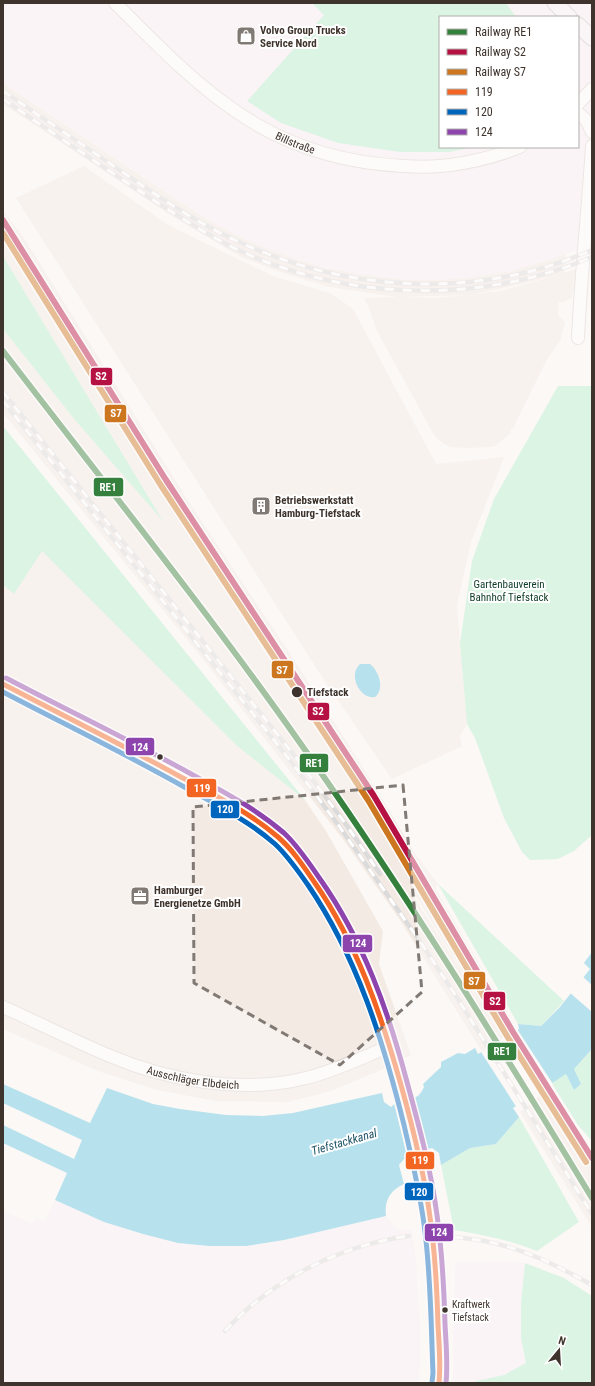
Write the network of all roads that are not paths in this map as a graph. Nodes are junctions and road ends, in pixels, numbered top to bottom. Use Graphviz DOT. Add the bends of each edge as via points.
graph roads {
  1 [pos="115,3"];
  2 [pos="555,3"];
  3 [pos="568,16"];
  4 [pos="579,26"];
  5 [pos="592,38"];
  6 [pos="592,90"];
  7 [pos="579,103"];
  8 [pos="579,114"];
  9 [pos="592,132"];
  10 [pos="592,146"];
  11 [pos="517,148"];
  12 [pos="578,338"];
  13 [pos="3,684"];
  14 [pos="3,1007"];
  15 [pos="390,1046"];
  16 [pos="439,1383"];
  1 -- 11 [label="street, Billstraße" via="227,106 279,137 298,145 361,162 418,166 448,165 485,159"];
  2 -- 3 [label="main road"];
  4 -- 5 [label="main road"];
  6 -- 7 [label="street"];
  8 -- 9 [label="street" via="587,121"];
  10 -- 12 [label="street"];
  13 -- 15 [label="street" via="186,780 242,812 277,837 305,868 334,911 359,961"];
  14 -- 15 [label="street, Ausschläger Elbdeich" via="111,1057 191,1080 223,1084 275,1084 306,1078"];
  15 -- 16 [label="street" via="419,1158 433,1247"];
}
